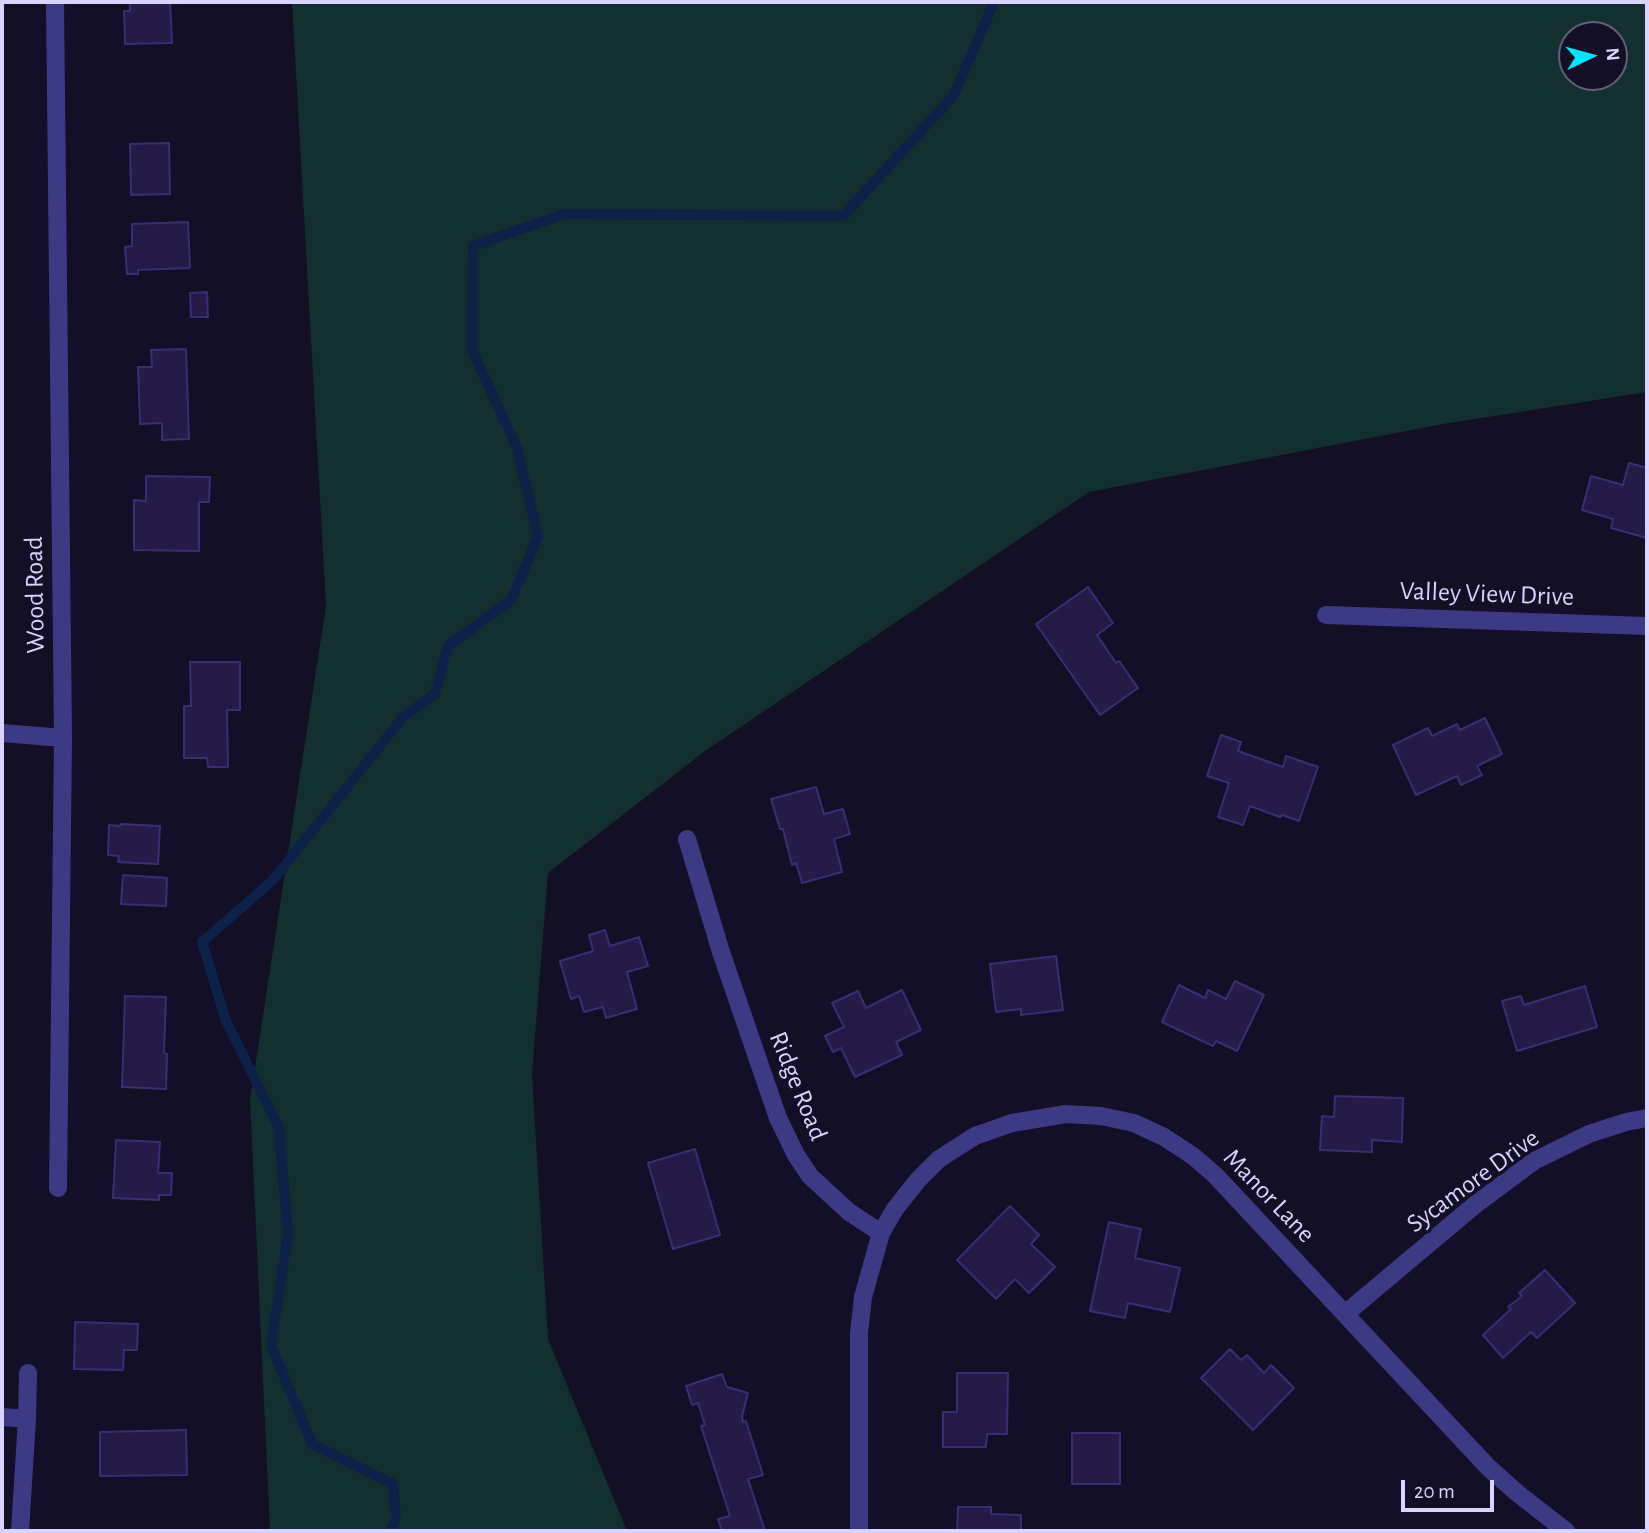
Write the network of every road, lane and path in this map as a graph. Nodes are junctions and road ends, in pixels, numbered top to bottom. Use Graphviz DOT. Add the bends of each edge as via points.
graph roads {
  1 [pos="55,2"];
  2 [pos="1326,615"];
  3 [pos="1647,626"];
  4 [pos="2,733"];
  5 [pos="63,738"];
  6 [pos="687,839"];
  7 [pos="1647,1118"];
  8 [pos="58,1188"];
  9 [pos="881,1233"];
  10 [pos="1345,1314"];
  11 [pos="28,1373"];
  12 [pos="2,1417"];
  13 [pos="27,1419"];
  14 [pos="20,1531"];
  15 [pos="859,1531"];
  16 [pos="1566,1531"];
  1 -- 5 [label="street, Wood Road"];
  2 -- 3 [label="street, Valley View Drive"];
  4 -- 5 [label="street"];
  5 -- 8 [label="street, Wood Road"];
  6 -- 9 [label="street, Ridge Road" via="778,1118 796,1155 810,1176 849,1212"];
  7 -- 10 [label="street, Sycamore Drive" via="1589,1134 1534,1161"];
  9 -- 10 [label="street, Manor Lane" via="918,1180 939,1159 975,1136 1012,1123 1066,1114 1101,1116 1144,1128 1193,1156"];
  9 -- 15 [label="street" via="863,1297 859,1333"];
  10 -- 16 [label="street, Manor Lane" via="1488,1466"];
  11 -- 13 [label="street"];
  12 -- 13 [label="street"];
  13 -- 14 [label="street"];
}
